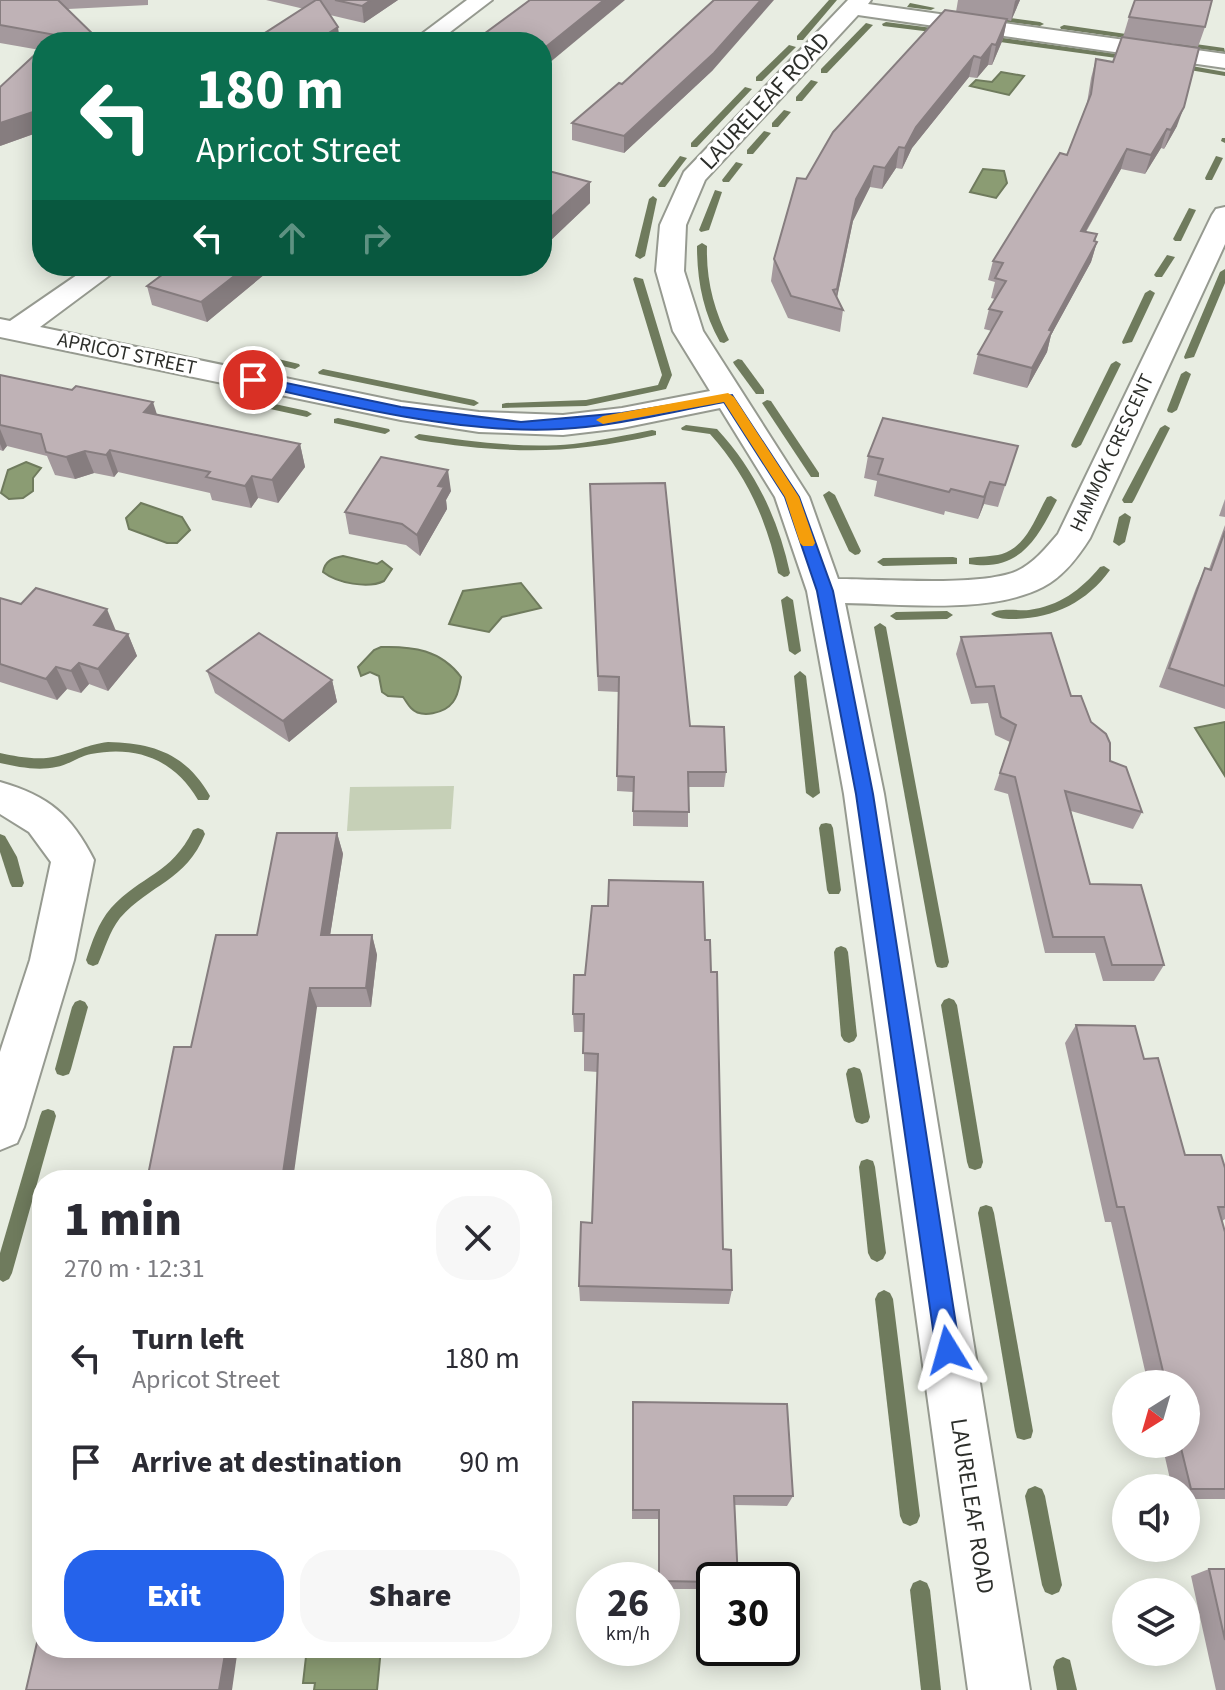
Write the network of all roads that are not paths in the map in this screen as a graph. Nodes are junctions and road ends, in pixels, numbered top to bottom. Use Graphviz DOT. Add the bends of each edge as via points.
graph roads {
  1 [pos="481,0"];
  2 [pos="856,4"];
  3 [pos="436,32"];
  4 [pos="1225,61"];
  5 [pos="1225,215"];
  6 [pos="92,276"];
  7 [pos="8,329"];
  8 [pos="728,397"];
  9 [pos="825,591"];
  10 [pos="0,798"];
  11 [pos="0,1127"];
  12 [pos="999,1690"];
  1 -- 3 [label="street"];
  2 -- 4 [label="street"];
  2 -- 8 [label="street, LAURELEAF ROAD" via="693,177 673,225 670,271 688,331"];
  5 -- 9 [label="street, HAMMOK CRESCENT" via="1073,538 1053,564 1026,582 989,589"];
  6 -- 7 [label="street"];
  7 -- 8 [label="street, APRICOT STREET" via="401,411 521,426 622,418"];
  8 -- 9 [label="street, LAURELEAF ROAD" via="792,497"];
  9 -- 12 [label="street, LAURELEAF ROAD" via="864,794"];
  10 -- 11 [label="street" via="23,803 49,824 73,860 52,960"];
}
